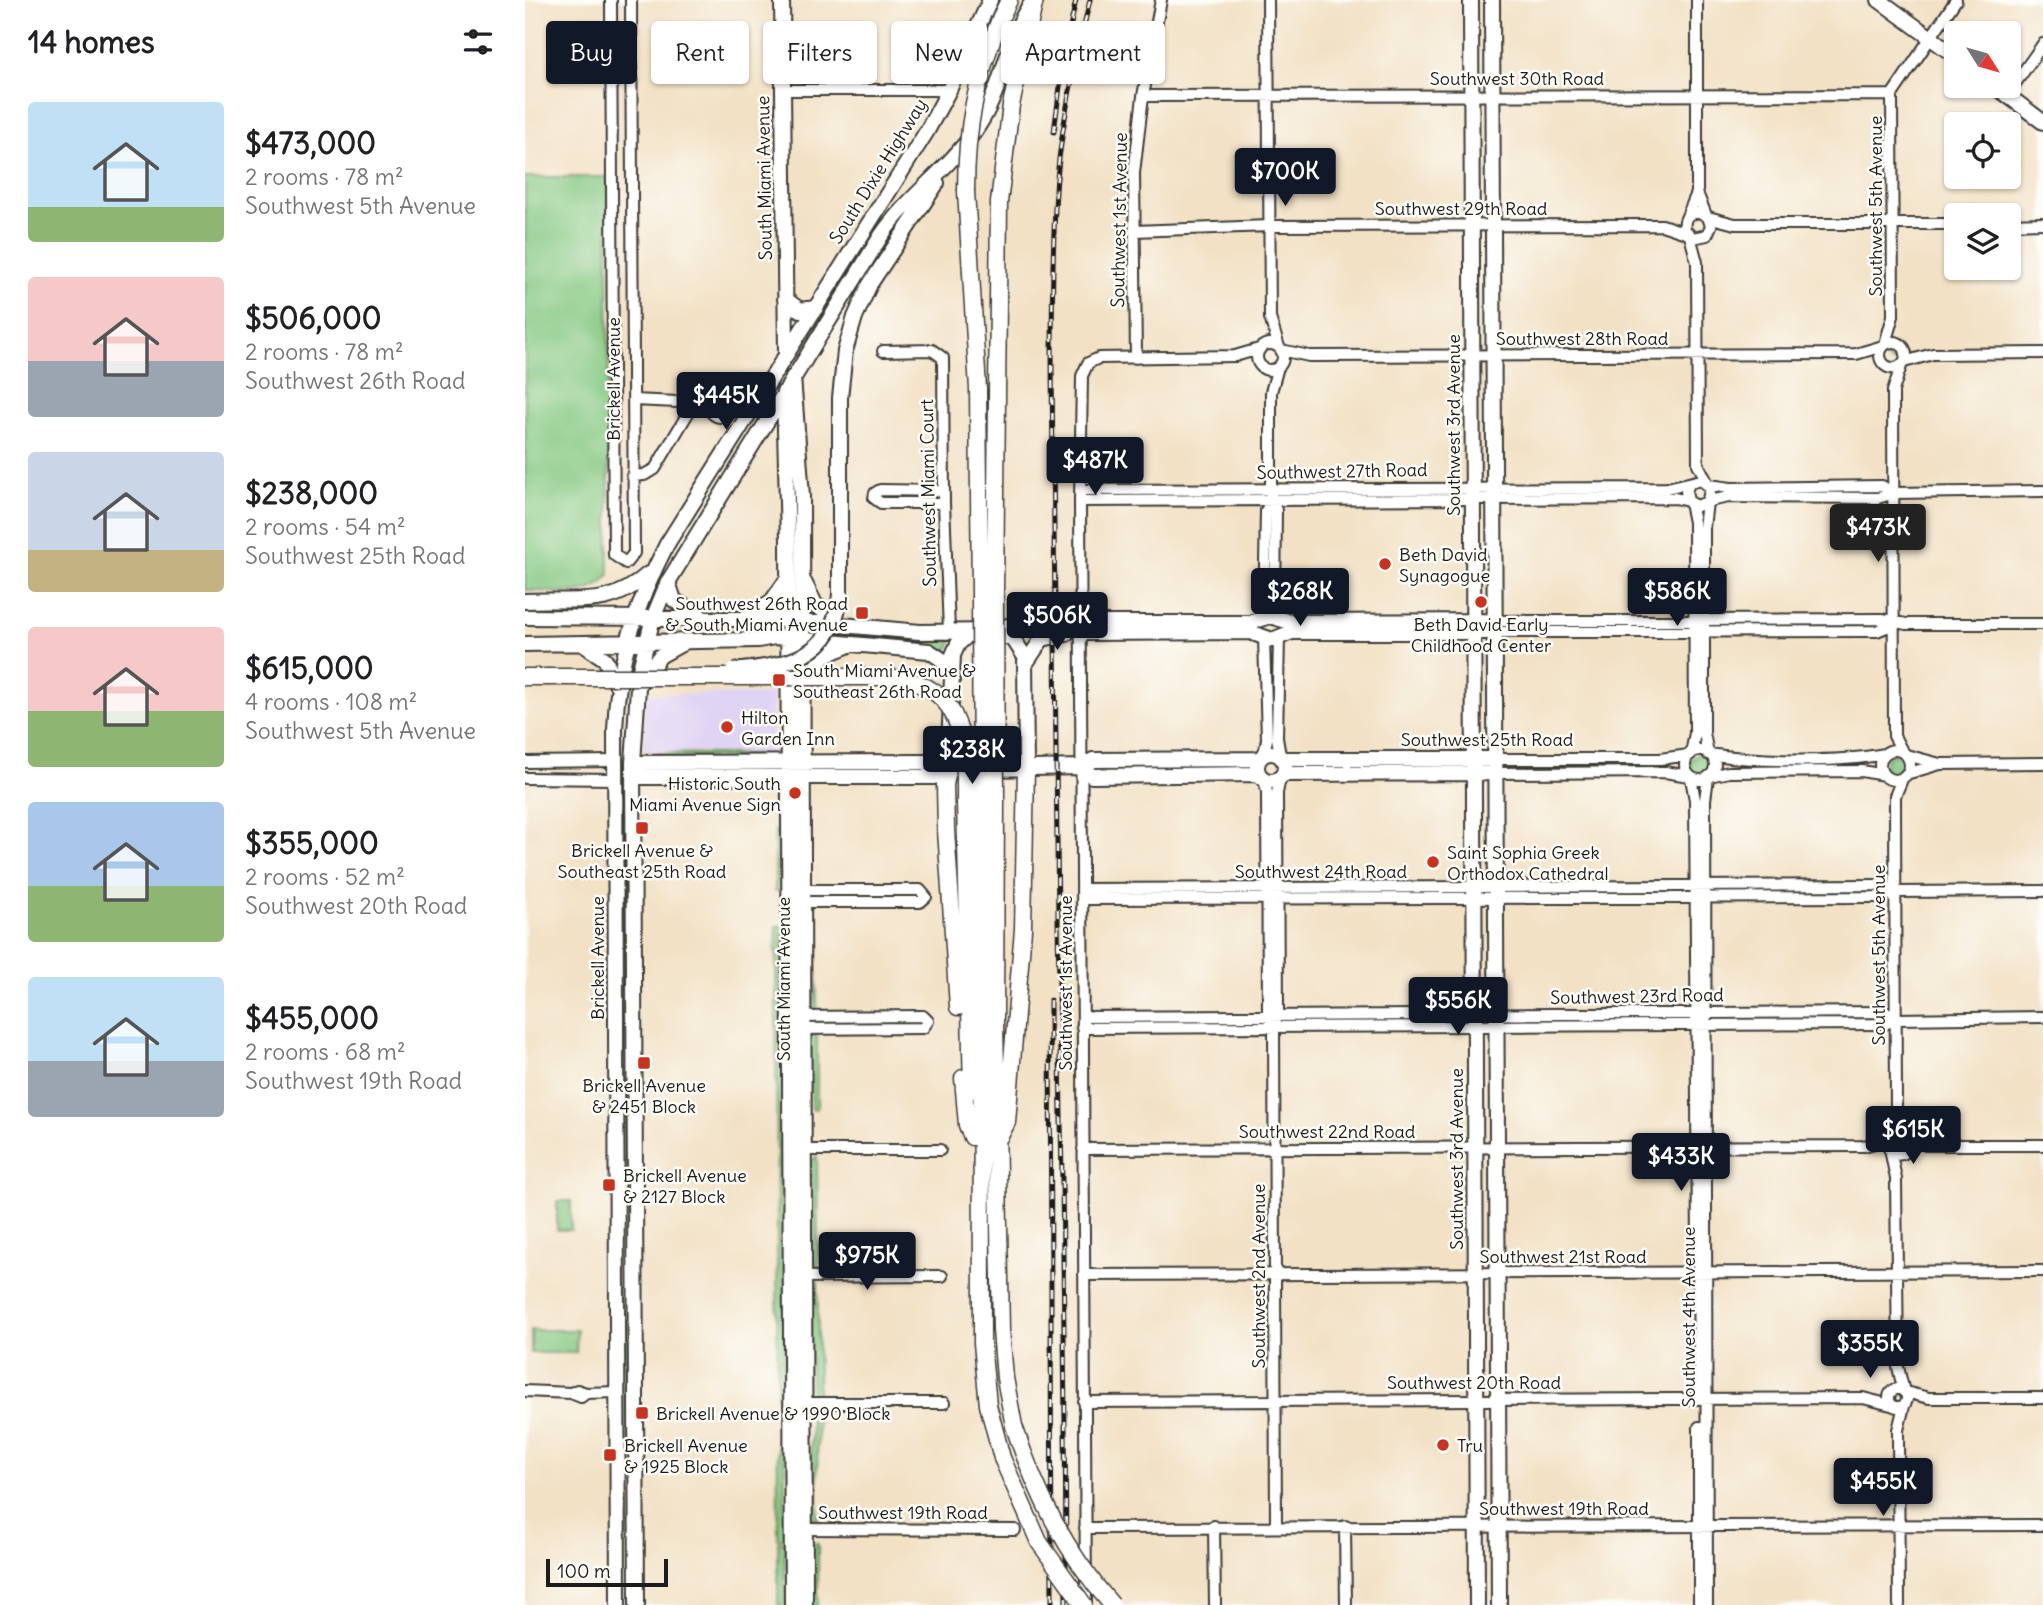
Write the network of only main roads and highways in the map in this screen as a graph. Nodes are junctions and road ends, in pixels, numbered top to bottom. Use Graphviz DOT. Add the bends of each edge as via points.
graph roads {
  1 [pos="782,0"];
  2 [pos="989,0"];
  3 [pos="1009,0"];
  4 [pos="1035,0"];
  5 [pos="1471,0"];
  6 [pos="1493,0"];
  7 [pos="1879,0"];
  8 [pos="1944,48"];
  9 [pos="2012,98"];
  10 [pos="2043,122"];
  11 [pos="955,156"];
  12 [pos="785,299"];
  13 [pos="816,308"];
  14 [pos="786,355"];
  15 [pos="794,379"];
  16 [pos="784,394"];
  17 [pos="765,424"];
  18 [pos="784,435"];
  19 [pos="654,569"];
  20 [pos="795,578"];
  21 [pos="668,582"];
  22 [pos="987,596"];
  23 [pos="525,601"];
  24 [pos="525,617"];
  25 [pos="634,617"];
  26 [pos="653,618"];
  27 [pos="704,618"];
  28 [pos="743,618"];
  29 [pos="787,620"];
  30 [pos="802,621"];
  31 [pos="843,626"];
  32 [pos="1473,626"];
  33 [pos="1495,627"];
  34 [pos="1080,629"];
  35 [pos="991,631"];
  36 [pos="971,632"];
  37 [pos="787,638"];
  38 [pos="802,638"];
  39 [pos="627,640"];
  40 [pos="646,640"];
  41 [pos="690,640"];
  42 [pos="758,640"];
  43 [pos="577,641"];
  44 [pos="525,643"];
  45 [pos="852,645"];
  46 [pos="1026,663"];
  47 [pos="787,664"];
  48 [pos="951,673"];
  49 [pos="715,675"];
  50 [pos="525,677"];
  51 [pos="803,682"];
  52 [pos="617,688"];
  53 [pos="636,692"];
  54 [pos="1261,757"];
  55 [pos="615,761"];
  56 [pos="1282,766"];
  57 [pos="1474,766"];
  58 [pos="1496,766"];
  59 [pos="1081,767"];
  60 [pos="1026,768"];
  61 [pos="795,769"];
  62 [pos="948,769"];
  63 [pos="633,770"];
  64 [pos="1262,777"];
  65 [pos="633,792"];
  66 [pos="981,802"];
  67 [pos="616,993"];
  68 [pos="635,993"];
  69 [pos="972,1137"];
  70 [pos="997,1141"];
  71 [pos="983,1208"];
  72 [pos="798,1530"];
  73 [pos="637,1541"];
  74 [pos="618,1542"];
  75 [pos="618,1587"];
  76 [pos="637,1587"];
  77 [pos="618,1605"];
  78 [pos="637,1605"];
  79 [pos="792,1605"];
  80 [pos="804,1605"];
  81 [pos="1085,1605"];
  82 [pos="1112,1605"];
  83 [pos="1477,1605"];
  84 [pos="1499,1605"];
  1 -- 12 [label="main road, South Miami Avenue"];
  2 -- 13 [label="main road, South Dixie Highway" via="949,90"];
  3 -- 22 [label="highway, bridge" via="972,103 966,148"];
  4 -- 11 [label="main road, South Dixie Highway" via="1026,10 990,106"];
  4 -- 22 [label="highway" via="1011,106 999,202"];
  5 -- 32 [label="main road, Southwest 3rd Avenue"];
  6 -- 33 [label="main road"];
  7 -- 8 [label="main road"];
  9 -- 10 [label="main road"];
  11 -- 15 [label="main road, South Dixie Highway" via="885,230"];
  11 -- 49 [label="main road, bridge" via="875,275 849,334 840,390 840,594 830,627 805,655 778,666"];
  12 -- 13 [label="main road" via="800,310"];
  12 -- 14 [label="main road, South Miami Avenue"];
  13 -- 14 [label="main road, South Dixie Highway"];
  14 -- 15 [label="main road, South Miami Avenue"];
  14 -- 16 [label="main road, South Miami Avenue"];
  14 -- 19 [label="main road, Brickell Avenue"];
  15 -- 16 [label="main road"];
  15 -- 20 [label="main road, South Miami Avenue" via="801,469"];
  16 -- 17 [label="main road"];
  16 -- 18 [label="main road, South Miami Avenue"];
  17 -- 18 [label="main road" via="778,425"];
  17 -- 21 [label="main road"];
  18 -- 20 [label="main road, South Miami Avenue"];
  19 -- 23 [label="main road" via="627,592 609,599"];
  19 -- 25 [label="main road, Brickell Avenue"];
  20 -- 28 [label="main road" via="772,601"];
  20 -- 29 [label="main road, South Miami Avenue"];
  20 -- 30 [label="main road, South Miami Avenue"];
  20 -- 31 [label="main road" via="815,604"];
  21 -- 26 [label="main road"];
  21 -- 27 [label="main road" via="674,600"];
  22 -- 66 [label="highway, bridge"];
  24 -- 25 [label="main road"];
  25 -- 26 [label="main road"];
  25 -- 39 [label="main road, Brickell Avenue"];
  26 -- 27 [label="main road"];
  26 -- 40 [label="main road"];
  27 -- 28 [label="main road"];
  28 -- 29 [label="main road"];
  29 -- 30 [label="main road"];
  29 -- 37 [label="main road, South Miami Avenue"];
  30 -- 31 [label="main road"];
  30 -- 38 [label="main road, South Miami Avenue"];
  31 -- 36 [label="main road"];
  32 -- 33 [label="main road"];
  32 -- 34 [label="main road" via="1292,632 1271,628"];
  32 -- 57 [label="main road, Southwest 3rd Avenue"];
  33 -- 58 [label="main road"];
  34 -- 35 [label="main road" via="1008,626"];
  34 -- 46 [label="main road" via="1048,636 1034,647"];
  35 -- 36 [label="main road"];
  35 -- 46 [label="main road" via="1014,640"];
  36 -- 48 [label="main road" via="955,648"];
  37 -- 38 [label="main road"];
  37 -- 42 [label="main road"];
  37 -- 47 [label="main road, South Miami Avenue"];
  38 -- 45 [label="main road"];
  38 -- 51 [label="main road, South Miami Avenue"];
  39 -- 40 [label="main road"];
  39 -- 43 [label="main road"];
  39 -- 52 [label="main road, Brickell Avenue"];
  40 -- 41 [label="main road"];
  40 -- 53 [label="main road"];
  41 -- 42 [label="main road"];
  41 -- 53 [label="main road" via="655,661"];
  42 -- 47 [label="main road"];
  43 -- 44 [label="main road"];
  43 -- 52 [label="main road" via="605,659"];
  45 -- 48 [label="main road" via="929,651"];
  45 -- 51 [label="main road" via="828,652"];
  46 -- 60 [label="main road"];
  47 -- 61 [label="main road, South Miami Avenue"];
  48 -- 62 [label="main road"];
  49 -- 50 [label="highway, bridge"];
  49 -- 66 [label="highway, bridge" via="887,677 919,684 946,704 962,732"];
  51 -- 61 [label="main road, South Miami Avenue"];
  52 -- 55 [label="main road, Brickell Avenue"];
  53 -- 63 [label="main road"];
  54 -- 56 [label="main road"];
  54 -- 59 [label="main road" via="1093,760"];
  54 -- 64 [label="main road"];
  55 -- 65 [label="main road"];
  55 -- 67 [label="main road, Brickell Avenue"];
  56 -- 57 [label="main road, Southwest 25th Road"];
  56 -- 64 [label="main road"];
  57 -- 58 [label="main road, Southwest 25th Road"];
  57 -- 83 [label="main road, Southwest 3rd Avenue"];
  58 -- 84 [label="main road"];
  59 -- 60 [label="main road"];
  59 -- 64 [label="main road" via="1092,776"];
  60 -- 62 [label="main road"];
  60 -- 70 [label="highway" via="1023,938 1007,1122"];
  61 -- 62 [label="main road" via="934,761"];
  61 -- 63 [label="main road"];
  61 -- 72 [label="main road, South Miami Avenue"];
  62 -- 69 [label="highway" via="944,785 947,844 967,1125"];
  63 -- 65 [label="main road"];
  65 -- 68 [label="main road"];
  66 -- 69 [label="highway"];
  66 -- 70 [label="highway"];
  66 -- 71 [label="highway"];
  67 -- 68 [label="main road"];
  67 -- 74 [label="main road, Brickell Avenue"];
  68 -- 73 [label="main road"];
  69 -- 71 [label="highway" via="974,1195"];
  70 -- 82 [label="highway, bridge" via="1003,1353 1014,1426 1056,1528"];
  71 -- 81 [label="highway, bridge" via="983,1365 988,1405 1002,1458 1039,1542"];
  72 -- 79 [label="main road, South Miami Avenue"];
  72 -- 80 [label="main road, South Miami Avenue"];
  73 -- 74 [label="main road"];
  73 -- 76 [label="main road"];
  74 -- 75 [label="main road, Brickell Avenue"];
  75 -- 76 [label="main road"];
  75 -- 77 [label="main road, Brickell Avenue"];
  76 -- 78 [label="main road"];
}
